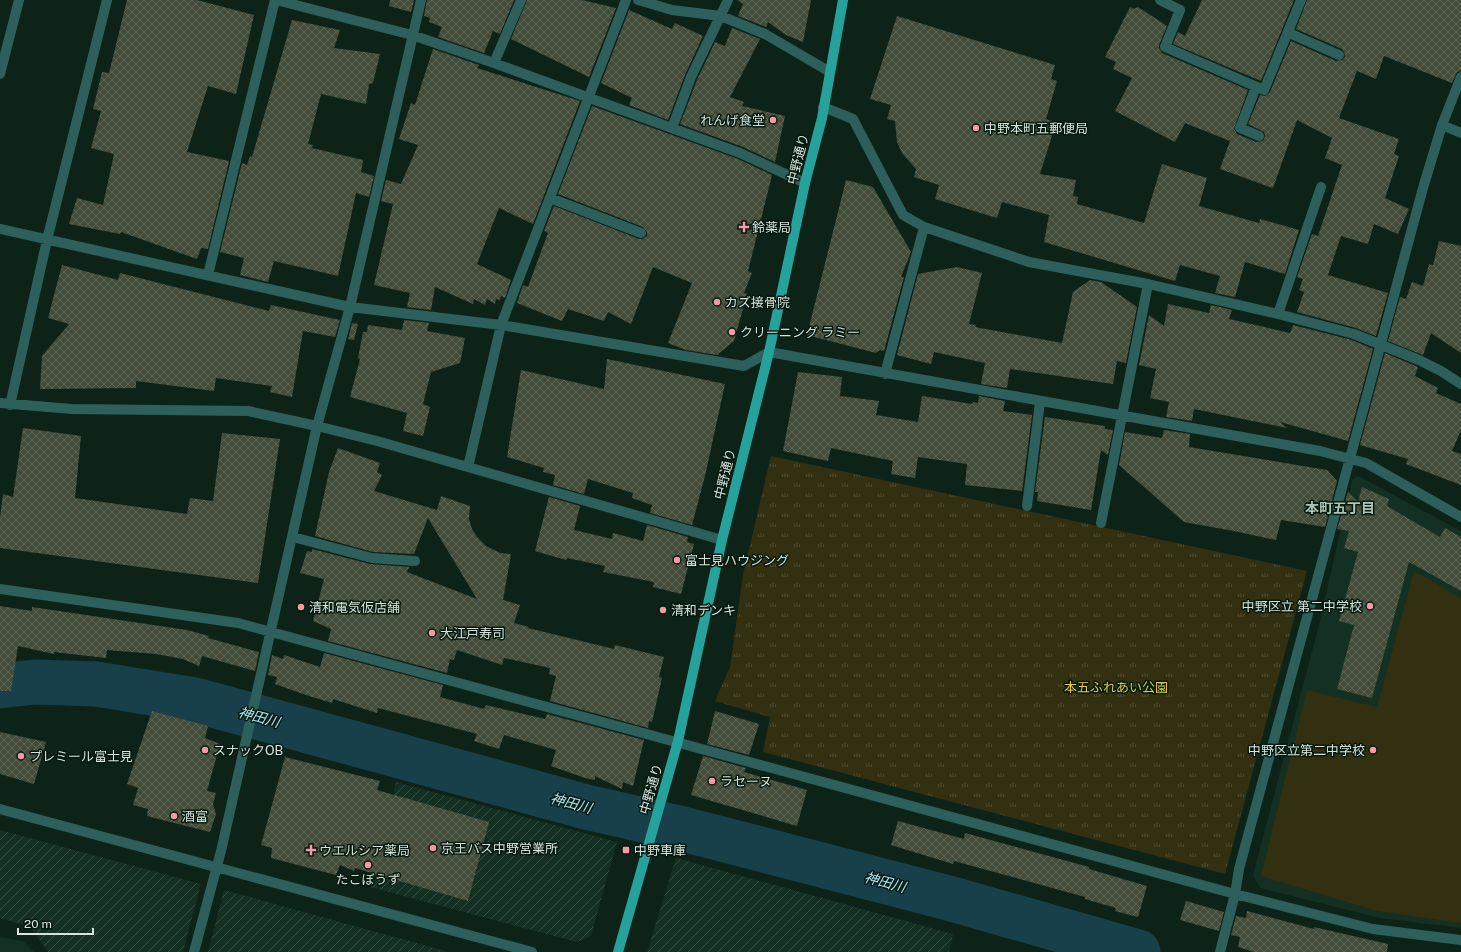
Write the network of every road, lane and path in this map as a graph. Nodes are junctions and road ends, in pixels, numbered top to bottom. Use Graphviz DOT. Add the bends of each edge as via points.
graph roads {
  1 [pos="19,0"];
  2 [pos="107,0"];
  3 [pos="275,0"];
  4 [pos="421,0"];
  5 [pos="521,0"];
  6 [pos="626,0"];
  7 [pos="638,0"];
  8 [pos="728,0"];
  9 [pos="843,0"];
  10 [pos="1160,0"];
  11 [pos="1302,0"];
  12 [pos="721,16"];
  13 [pos="1289,33"];
  14 [pos="412,35"];
  15 [pos="1339,55"];
  16 [pos="494,63"];
  17 [pos="830,72"];
  18 [pos="0,74"];
  19 [pos="1461,77"];
  20 [pos="1256,87"];
  21 [pos="589,97"];
  22 [pos="823,107"];
  23 [pos="1442,125"];
  24 [pos="672,128"];
  25 [pos="1461,133"];
  26 [pos="1259,136"];
  27 [pos="805,183"];
  28 [pos="1321,187"];
  29 [pos="550,198"];
  30 [pos="924,227"];
  31 [pos="0,229"];
  32 [pos="641,233"];
  33 [pos="47,240"];
  34 [pos="208,275"];
  35 [pos="1148,284"];
  36 [pos="350,307"];
  37 [pos="1278,314"];
  38 [pos="501,325"];
  39 [pos="1380,344"];
  40 [pos="769,352"];
  41 [pos="885,374"];
  42 [pos="1461,384"];
  43 [pos="1040,402"];
  44 [pos="5,404"];
  45 [pos="1121,417"];
  46 [pos="318,426"];
  47 [pos="1350,460"];
  48 [pos="468,467"];
  49 [pos="1027,506"];
  50 [pos="1461,517"];
  51 [pos="1101,523"];
  52 [pos="293,537"];
  53 [pos="722,540"];
  54 [pos="415,561"];
  55 [pos="0,589"];
  56 [pos="271,633"];
  57 [pos="678,742"];
  58 [pos="0,809"];
  59 [pos="218,867"];
  60 [pos="1235,894"];
  61 [pos="1461,940"];
  62 [pos="194,952"];
  63 [pos="532,952"];
  64 [pos="618,952"];
  65 [pos="1220,952"];
  1 -- 18 [label="street"];
  2 -- 33 [label="street"];
  3 -- 14 [label="street"];
  3 -- 34 [label="street"];
  4 -- 14 [label="street"];
  5 -- 16 [label="street"];
  6 -- 21 [label="street"];
  7 -- 12 [label="street" via="672,10"];
  8 -- 12 [label="street"];
  9 -- 17 [label="main road, 中野通り"];
  10 -- 20 [label="street" via="1180,10 1165,46"];
  11 -- 13 [label="street"];
  12 -- 17 [label="street" via="765,34"];
  12 -- 24 [label="street" via="691,77"];
  13 -- 15 [label="street"];
  13 -- 20 [label="street" via="1264,90"];
  14 -- 16 [label="street"];
  14 -- 36 [label="street"];
  16 -- 21 [label="street"];
  17 -- 22 [label="main road, 中野通り"];
  19 -- 23 [label="street"];
  20 -- 26 [label="street" via="1240,128"];
  21 -- 24 [label="street"];
  21 -- 29 [label="street"];
  22 -- 27 [label="main road, 中野通り"];
  22 -- 30 [label="street" via="853,119 903,215"];
  23 -- 25 [label="street"];
  23 -- 39 [label="street"];
  24 -- 27 [label="street" via="740,153"];
  27 -- 40 [label="main road, 中野通り"];
  28 -- 37 [label="street"];
  29 -- 32 [label="street"];
  29 -- 38 [label="street"];
  30 -- 35 [label="street" via="1029,262"];
  30 -- 41 [label="street"];
  31 -- 33 [label="street"];
  33 -- 34 [label="street"];
  33 -- 44 [label="street"];
  34 -- 36 [label="street"];
  35 -- 37 [label="street"];
  35 -- 45 [label="street"];
  36 -- 38 [label="street"];
  36 -- 46 [label="street"];
  37 -- 39 [label="street" via="1354,334"];
  38 -- 40 [label="street" via="744,366"];
  38 -- 48 [label="street"];
  39 -- 42 [label="street" via="1441,371"];
  39 -- 47 [label="street"];
  40 -- 41 [label="street"];
  40 -- 53 [label="main road, 中野通り"];
  41 -- 43 [label="street"];
  43 -- 45 [label="street"];
  43 -- 49 [label="street"];
  44 -- 46 [label="street" via="72,409 248,411"];
  45 -- 47 [label="street" via="1320,452"];
  45 -- 51 [label="street"];
  46 -- 48 [label="street"];
  46 -- 52 [label="street"];
  47 -- 50 [label="street" via="1366,463"];
  47 -- 60 [label="street" via="1239,869"];
  48 -- 53 [label="street"];
  52 -- 54 [label="street" via="372,558"];
  52 -- 56 [label="street"];
  53 -- 57 [label="main road, 中野通り"];
  55 -- 56 [label="street" via="238,623"];
  56 -- 57 [label="street"];
  56 -- 59 [label="street"];
  57 -- 60 [label="street"];
  57 -- 64 [label="main road, 中野通り"];
  58 -- 59 [label="street"];
  59 -- 62 [label="street"];
  59 -- 63 [label="street"];
  60 -- 61 [label="street" via="1373,928"];
  60 -- 65 [label="street"];
}
